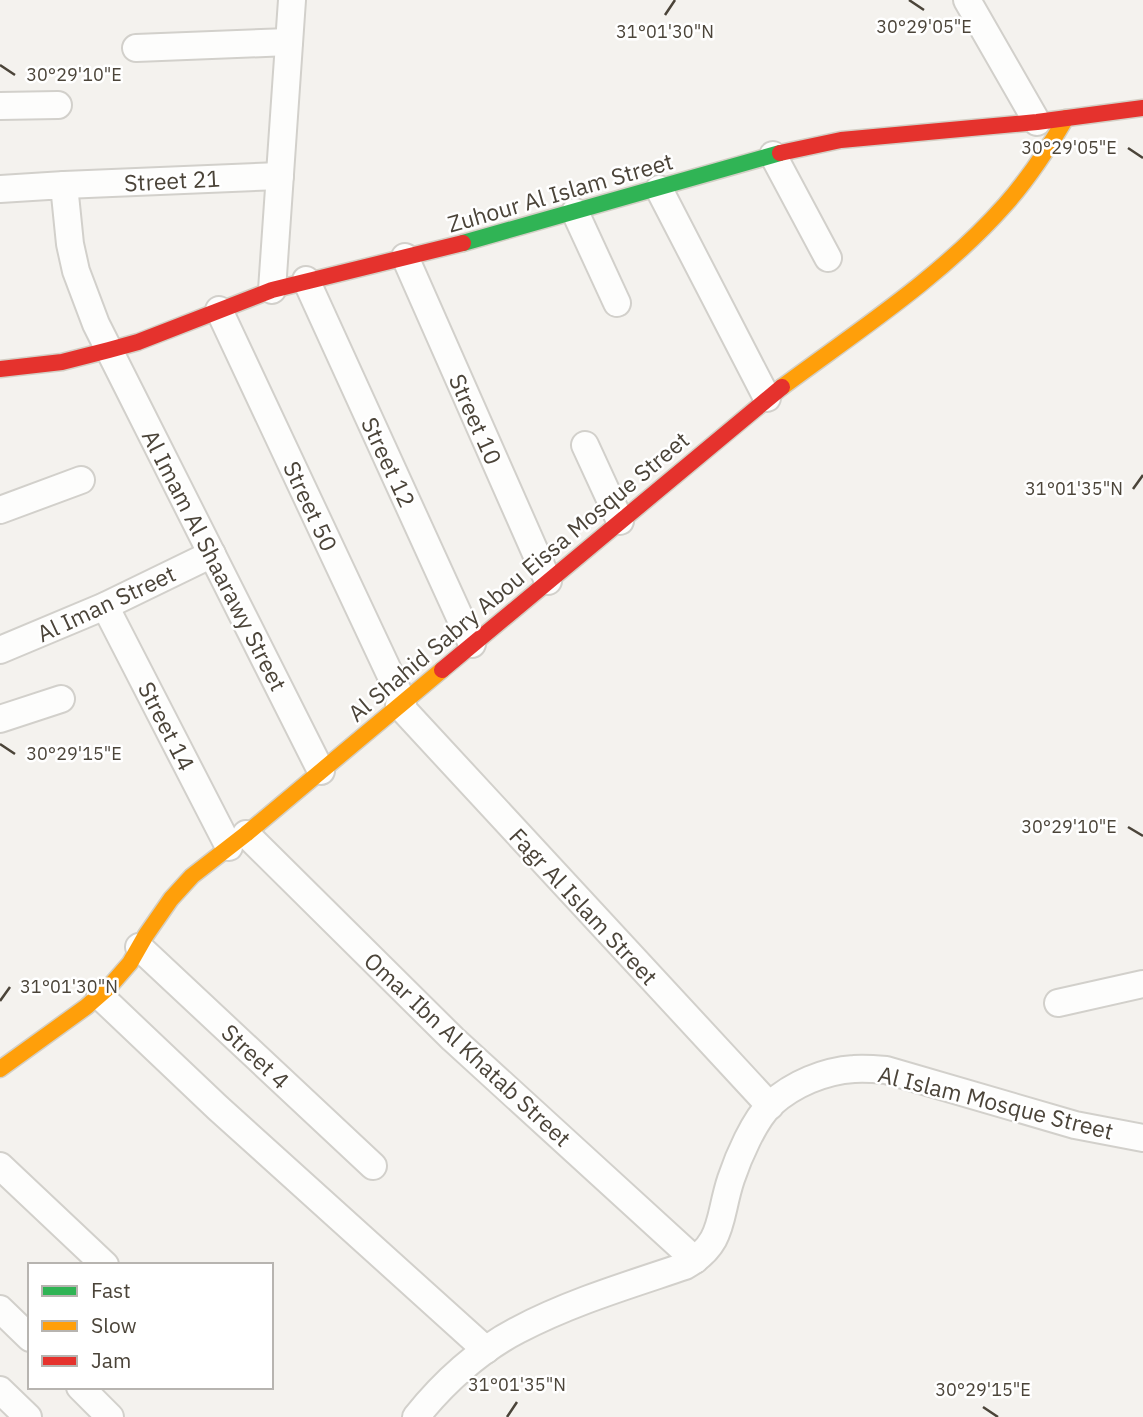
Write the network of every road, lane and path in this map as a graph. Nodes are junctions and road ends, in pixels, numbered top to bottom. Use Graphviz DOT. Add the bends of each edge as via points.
graph roads {
  1 [pos="292,0"];
  2 [pos="967,0"];
  3 [pos="289,43"];
  4 [pos="136,48"];
  5 [pos="58,105"];
  6 [pos="0,106"];
  7 [pos="1143,108"];
  8 [pos="1066,118"];
  9 [pos="1037,122"];
  10 [pos="773,155"];
  11 [pos="280,176"];
  12 [pos="64,186"];
  13 [pos="0,188"];
  14 [pos="659,189"];
  15 [pos="575,212"];
  16 [pos="405,257"];
  17 [pos="828,258"];
  18 [pos="306,280"];
  19 [pos="272,290"];
  20 [pos="617,303"];
  21 [pos="219,310"];
  22 [pos="109,350"];
  23 [pos="0,369"];
  24 [pos="767,398"];
  25 [pos="585,445"];
  26 [pos="81,480"];
  27 [pos="0,510"];
  28 [pos="620,521"];
  29 [pos="212,554"];
  30 [pos="548,581"];
  31 [pos="105,606"];
  32 [pos="472,644"];
  33 [pos="0,650"];
  34 [pos="61,699"];
  35 [pos="401,704"];
  36 [pos="0,719"];
  37 [pos="321,771"];
  38 [pos="237,840"];
  39 [pos="139,947"];
  40 [pos="1143,984"];
  41 [pos="100,996"];
  42 [pos="1058,1003"];
  43 [pos="0,1069"];
  44 [pos="770,1106"];
  45 [pos="1143,1138"];
  46 [pos="0,1166"];
  47 [pos="373,1166"];
  48 [pos="695,1260"];
  49 [pos="103,1263"];
  50 [pos="0,1309"];
  51 [pos="28,1336"];
  52 [pos="486,1350"];
  53 [pos="82,1389"];
  54 [pos="0,1390"];
  55 [pos="28,1417"];
  56 [pos="110,1417"];
  57 [pos="416,1417"];
  1 -- 3 [label="street"];
  2 -- 9 [label="street"];
  3 -- 4 [label="street"];
  3 -- 11 [label="street"];
  5 -- 6 [label="street"];
  7 -- 8 [label="street, Zuhour Al Islam Street"];
  8 -- 9 [label="street, Zuhour Al Islam Street"];
  8 -- 24 [label="street, Al Shahid Sabry Abou Eissa Mosque Street" via="1028,177 958,252"];
  9 -- 10 [label="street, Zuhour Al Islam Street" via="841,140"];
  10 -- 14 [label="street, Zuhour Al Islam Street"];
  10 -- 17 [label="street"];
  11 -- 12 [label="street, Street 21"];
  11 -- 19 [label="street"];
  12 -- 13 [label="street, Street 21"];
  12 -- 22 [label="street, Al Imam Al Shaarawy Street" via="76,271"];
  14 -- 15 [label="street, Zuhour Al Islam Street"];
  14 -- 24 [label="street"];
  15 -- 16 [label="street, Zuhour Al Islam Street"];
  15 -- 20 [label="street"];
  16 -- 18 [label="street, Zuhour Al Islam Street"];
  16 -- 30 [label="street, Street 10"];
  18 -- 19 [label="street, Zuhour Al Islam Street"];
  18 -- 32 [label="street, Street 12"];
  19 -- 21 [label="street, Zuhour Al Islam Street"];
  21 -- 22 [label="street, Zuhour Al Islam Street"];
  21 -- 35 [label="street, Street 50"];
  22 -- 23 [label="street, Zuhour Al Islam Street" via="62,362"];
  22 -- 29 [label="street, Al Imam Al Shaarawy Street"];
  24 -- 28 [label="street, Al Shahid Sabry Abou Eissa Mosque Street"];
  25 -- 28 [label="street"];
  26 -- 27 [label="street"];
  28 -- 30 [label="street, Al Shahid Sabry Abou Eissa Mosque Street"];
  29 -- 31 [label="street, Al Iman Street"];
  29 -- 37 [label="street, Al Imam Al Shaarawy Street"];
  30 -- 32 [label="street, Al Shahid Sabry Abou Eissa Mosque Street"];
  31 -- 33 [label="street, Al Iman Street"];
  31 -- 38 [label="street, Street 14"];
  32 -- 35 [label="street, Al Shahid Sabry Abou Eissa Mosque Street"];
  34 -- 36 [label="street"];
  35 -- 37 [label="street, Al Shahid Sabry Abou Eissa Mosque Street"];
  35 -- 44 [label="street, Fagr Al Islam Street"];
  37 -- 38 [label="street, Al Shahid Sabry Abou Eissa Mosque Street"];
  38 -- 39 [label="street, Al Shahid Sabry Abou Eissa Mosque Street" via="192,876"];
  38 -- 48 [label="street, Omar Ibn Al Khatab Street"];
  39 -- 41 [label="street, Al Shahid Sabry Abou Eissa Mosque Street"];
  39 -- 47 [label="street, Street 4"];
  40 -- 42 [label="street"];
  41 -- 43 [label="street, Al Shahid Sabry Abou Eissa Mosque Street"];
  41 -- 52 [label="street"];
  44 -- 45 [label="street, Al Islam Mosque Street" via="795,1087 824,1074 886,1070 1075,1125"];
  44 -- 48 [label="street, Al Islam Mosque Street" via="730,1180 718,1231"];
  46 -- 49 [label="street"];
  48 -- 52 [label="street, Al Islam Mosque Street" via="584,1300 517,1330"];
  50 -- 51 [label="street"];
  52 -- 57 [label="street, Al Islam Mosque Street"];
  53 -- 56 [label="street"];
  54 -- 55 [label="street"];
}
